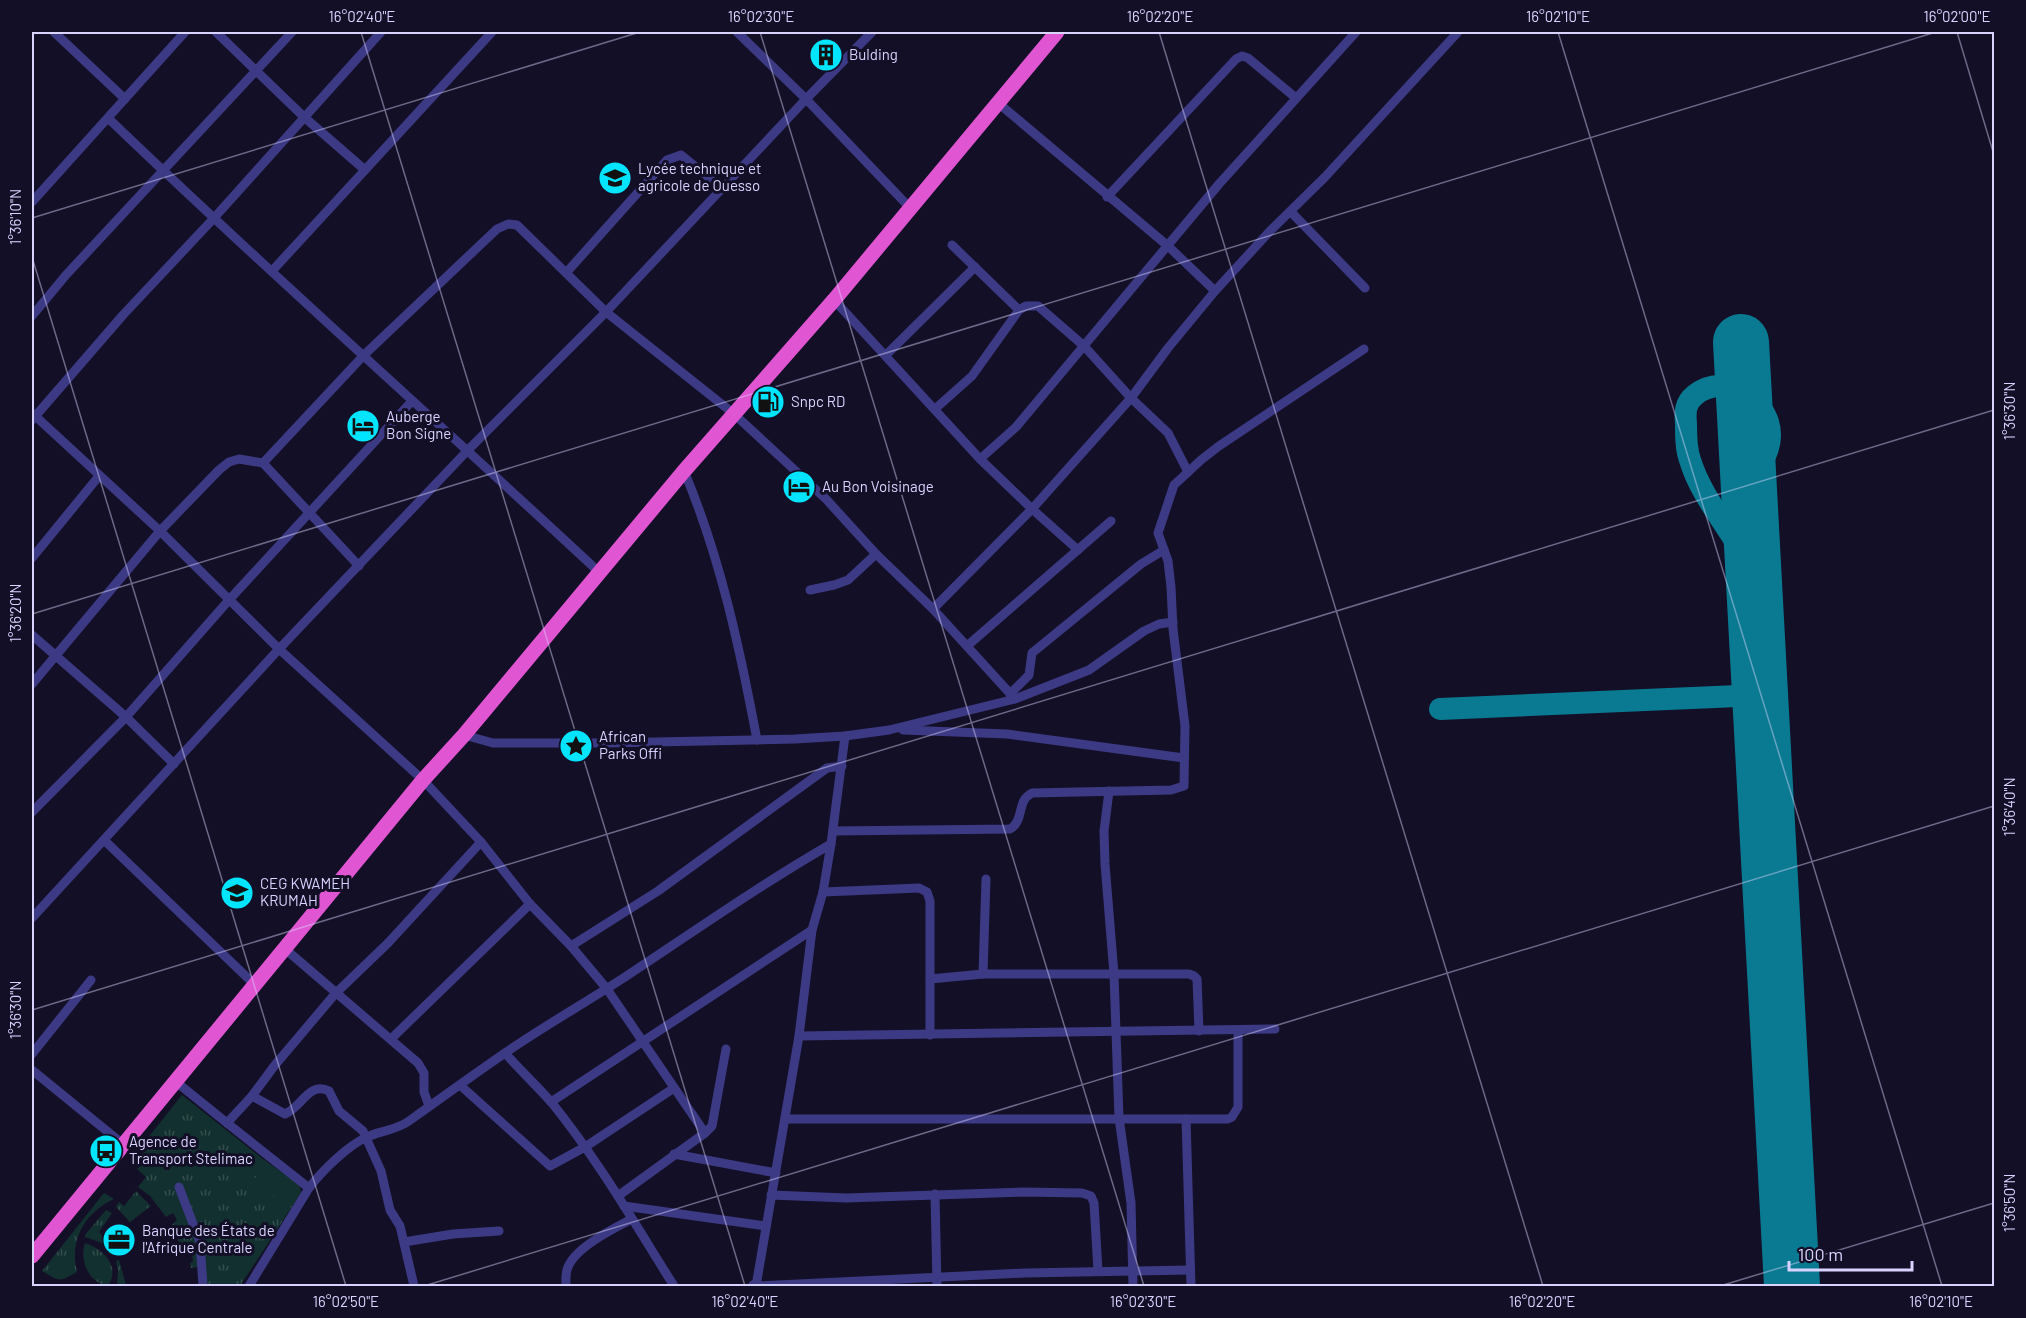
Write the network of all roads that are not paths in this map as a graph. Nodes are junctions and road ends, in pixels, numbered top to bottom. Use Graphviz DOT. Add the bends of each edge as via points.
graph roads {
  1 [pos="54,32"];
  2 [pos="185,32"];
  3 [pos="216,32"];
  4 [pos="292,32"];
  5 [pos="381,32"];
  6 [pos="492,32"];
  7 [pos="737,32"];
  8 [pos="872,32"];
  9 [pos="1057,32"];
  10 [pos="1356,32"];
  11 [pos="1458,32"];
  12 [pos="255,70"];
  13 [pos="1296,98"];
  14 [pos="125,99"];
  15 [pos="806,99"];
  16 [pos="997,102"];
  17 [pos="304,117"];
  18 [pos="108,118"];
  19 [pos="163,170"];
  20 [pos="364,170"];
  21 [pos="723,189"];
  22 [pos="1107,197"];
  23 [pos="32,202"];
  24 [pos="910,209"];
  25 [pos="1291,212"];
  26 [pos="214,218"];
  27 [pos="952,245"];
  28 [pos="1168,246"];
  29 [pos="975,267"];
  30 [pos="272,271"];
  31 [pos="566,273"];
  32 [pos="1365,288"];
  33 [pos="1215,291"];
  34 [pos="834,300"];
  35 [pos="1019,310"];
  36 [pos="606,312"];
  37 [pos="32,316"];
  38 [pos="1084,346"];
  39 [pos="1364,349"];
  40 [pos="364,355"];
  41 [pos="886,355"];
  42 [pos="1131,398"];
  43 [pos="412,401"];
  44 [pos="935,409"];
  45 [pos="734,414"];
  46 [pos="33,416"];
  47 [pos="468,450"];
  48 [pos="980,459"];
  49 [pos="263,463"];
  50 [pos="684,471"];
  51 [pos="1188,472"];
  52 [pos="99,477"];
  53 [pos="1032,509"];
  54 [pos="310,514"];
  55 [pos="1111,521"];
  56 [pos="160,531"];
  57 [pos="1078,550"];
  58 [pos="1164,550"];
  59 [pos="876,554"];
  60 [pos="32,558"];
  61 [pos="359,566"];
  62 [pos="600,573"];
  63 [pos="810,590"];
  64 [pos="229,600"];
  65 [pos="933,609"];
  66 [pos="1173,622"];
  67 [pos="32,635"];
  68 [pos="967,646"];
  69 [pos="279,649"];
  70 [pos="55,655"];
  71 [pos="32,684"];
  72 [pos="1013,696"];
  73 [pos="126,717"];
  74 [pos="889,730"];
  75 [pos="464,735"];
  76 [pos="845,736"];
  77 [pos="757,740"];
  78 [pos="1184,758"];
  79 [pos="174,764"];
  80 [pos="842,766"];
  81 [pos="423,780"];
  82 [pos="1109,791"];
  83 [pos="32,812"];
  84 [pos="833,831"];
  85 [pos="104,840"];
  86 [pos="481,842"];
  87 [pos="831,844"];
  88 [pos="986,879"];
  89 [pos="823,892"];
  90 [pos="32,902"];
  91 [pos="530,904"];
  92 [pos="40,909"];
  93 [pos="32,918"];
  94 [pos="812,930"];
  95 [pos="571,946"];
  96 [pos="284,948"];
  97 [pos="983,974"];
  98 [pos="1114,974"];
  99 [pos="930,979"];
  100 [pos="91,980"];
  101 [pos="254,984"];
  102 [pos="607,989"];
  103 [pos="335,994"];
  104 [pos="1275,1029"];
  105 [pos="1238,1030"];
  106 [pos="1199,1031"];
  107 [pos="1116,1032"];
  108 [pos="930,1035"];
  109 [pos="800,1036"];
  110 [pos="391,1039"];
  111 [pos="642,1041"];
  112 [pos="726,1049"];
  113 [pos="505,1053"];
  114 [pos="32,1054"];
  115 [pos="32,1070"];
  116 [pos="175,1082"];
  117 [pos="461,1086"];
  118 [pos="674,1088"];
  119 [pos="252,1096"];
  120 [pos="551,1102"];
  121 [pos="429,1106"];
  122 [pos="1119,1118"];
  123 [pos="786,1119"];
  124 [pos="1186,1119"];
  125 [pos="227,1123"];
  126 [pos="705,1133"];
  127 [pos="365,1137"];
  128 [pos="124,1145"];
  129 [pos="585,1147"];
  130 [pos="674,1154"];
  131 [pos="776,1173"];
  132 [pos="179,1186"];
  133 [pos="309,1188"];
  134 [pos="935,1194"];
  135 [pos="771,1195"];
  136 [pos="618,1196"];
  137 [pos="624,1206"];
  138 [pos="632,1219"];
  139 [pos="766,1226"];
  140 [pos="499,1231"];
  141 [pos="404,1242"];
  142 [pos="32,1256"];
  143 [pos="1131,1270"];
  144 [pos="1190,1270"];
  145 [pos="1098,1271"];
  146 [pos="937,1283"];
  147 [pos="755,1286"];
  148 [pos="203,1287"];
  149 [pos="249,1287"];
  150 [pos="414,1287"];
  151 [pos="566,1287"];
  152 [pos="674,1287"];
  153 [pos="1132,1287"];
  154 [pos="1191,1287"];
  1 -- 14 [label="street"];
  2 -- 14 [label="street"];
  3 -- 12 [label="street"];
  4 -- 12 [label="street"];
  5 -- 17 [label="street"];
  6 -- 20 [label="street"];
  7 -- 15 [label="street"];
  8 -- 15 [label="street"];
  9 -- 16 [label="highway"];
  10 -- 13 [label="street"];
  11 -- 25 [label="street"];
  12 -- 17 [label="street"];
  12 -- 19 [label="street"];
  13 -- 22 [label="street" via="1248,58 1236,59"];
  13 -- 28 [label="street"];
  14 -- 18 [label="street"];
  15 -- 21 [label="street"];
  15 -- 24 [label="street"];
  16 -- 22 [label="street"];
  16 -- 24 [label="highway"];
  17 -- 20 [label="street"];
  17 -- 26 [label="street"];
  18 -- 19 [label="street"];
  18 -- 23 [label="street"];
  19 -- 26 [label="street"];
  19 -- 37 [label="street"];
  20 -- 30 [label="street"];
  21 -- 31 [label="street" via="681,155 667,160"];
  21 -- 36 [label="street"];
  22 -- 28 [label="street"];
  24 -- 34 [label="highway"];
  25 -- 32 [label="street"];
  25 -- 33 [label="street"];
  26 -- 30 [label="street"];
  26 -- 46 [label="street"];
  27 -- 29 [label="street"];
  28 -- 33 [label="street"];
  28 -- 38 [label="street"];
  29 -- 35 [label="street"];
  29 -- 41 [label="street"];
  30 -- 40 [label="street"];
  31 -- 36 [label="street"];
  31 -- 40 [label="street" via="517,225 508,224 497,229"];
  33 -- 42 [label="street"];
  34 -- 41 [label="street"];
  34 -- 45 [label="highway"];
  35 -- 38 [label="street" via="1038,306"];
  35 -- 44 [label="street" via="972,376"];
  36 -- 45 [label="street"];
  36 -- 47 [label="street"];
  38 -- 42 [label="street"];
  38 -- 48 [label="street" via="1010,434"];
  39 -- 51 [label="street" via="1239,432"];
  40 -- 43 [label="street"];
  40 -- 49 [label="street"];
  41 -- 44 [label="street"];
  42 -- 51 [label="street" via="1168,433"];
  42 -- 53 [label="street"];
  43 -- 47 [label="street"];
  43 -- 54 [label="street"];
  44 -- 48 [label="street"];
  45 -- 50 [label="highway"];
  45 -- 59 [label="street" via="826,499"];
  46 -- 52 [label="street"];
  47 -- 61 [label="street"];
  47 -- 62 [label="street"];
  48 -- 53 [label="street"];
  49 -- 54 [label="street"];
  49 -- 56 [label="street" via="239,459 229,462"];
  50 -- 62 [label="highway"];
  50 -- 77 [label="street" via="712,549"];
  51 -- 58 [label="street" via="1174,485 1159,527"];
  52 -- 56 [label="street"];
  52 -- 60 [label="street"];
  53 -- 57 [label="street"];
  53 -- 65 [label="street"];
  54 -- 61 [label="street"];
  54 -- 64 [label="street"];
  55 -- 57 [label="street"];
  56 -- 64 [label="street"];
  56 -- 70 [label="street"];
  57 -- 68 [label="street"];
  58 -- 66 [label="street" via="1172,587"];
  58 -- 72 [label="street" via="1141,564 1032,653 1029,675"];
  59 -- 63 [label="street" via="848,580"];
  59 -- 65 [label="street"];
  61 -- 69 [label="street"];
  62 -- 75 [label="highway"];
  64 -- 69 [label="street"];
  64 -- 73 [label="street"];
  65 -- 68 [label="street"];
  66 -- 72 [label="street" via="1144,632 1089,670"];
  66 -- 78 [label="street" via="1185,726"];
  67 -- 70 [label="street"];
  68 -- 72 [label="street"];
  69 -- 79 [label="street"];
  69 -- 81 [label="street"];
  70 -- 71 [label="street"];
  70 -- 73 [label="street"];
  72 -- 74 [label="street"];
  73 -- 79 [label="street"];
  73 -- 83 [label="street"];
  74 -- 76 [label="street"];
  74 -- 78 [label="street" via="1007,734"];
  75 -- 77 [label="street" via="498,743"];
  75 -- 81 [label="highway"];
  76 -- 77 [label="street"];
  76 -- 80 [label="street"];
  78 -- 82 [label="street" via="1185,784 1181,788"];
  79 -- 85 [label="street"];
  80 -- 84 [label="street"];
  80 -- 95 [label="street" via="827,768 658,891"];
  81 -- 86 [label="street"];
  81 -- 96 [label="highway"];
  82 -- 84 [label="street" via="1026,796 1016,826 1010,829"];
  82 -- 98 [label="street" via="1104,831"];
  84 -- 87 [label="street"];
  85 -- 92 [label="street"];
  85 -- 101 [label="street"];
  86 -- 91 [label="street"];
  86 -- 103 [label="street"];
  87 -- 89 [label="street"];
  87 -- 102 [label="street"];
  88 -- 97 [label="street"];
  89 -- 94 [label="street"];
  89 -- 99 [label="street" via="919,888 927,892"];
  90 -- 92 [label="street"];
  91 -- 95 [label="street"];
  91 -- 110 [label="street"];
  92 -- 93 [label="street"];
  94 -- 109 [label="street"];
  94 -- 111 [label="street"];
  95 -- 102 [label="street"];
  96 -- 101 [label="highway"];
  96 -- 103 [label="street"];
  97 -- 98 [label="street"];
  97 -- 99 [label="street"];
  98 -- 106 [label="street" via="1194,976"];
  98 -- 107 [label="street"];
  99 -- 108 [label="street"];
  100 -- 114 [label="street"];
  101 -- 116 [label="highway"];
  102 -- 111 [label="street"];
  102 -- 113 [label="street"];
  103 -- 110 [label="street"];
  103 -- 119 [label="street"];
  104 -- 105 [label="street"];
  105 -- 106 [label="street"];
  105 -- 124 [label="street" via="1236,1113 1228,1119"];
  106 -- 107 [label="street"];
  107 -- 108 [label="street"];
  107 -- 122 [label="street"];
  108 -- 109 [label="street"];
  109 -- 123 [label="street"];
  110 -- 121 [label="street" via="424,1073"];
  111 -- 118 [label="street"];
  111 -- 120 [label="street"];
  112 -- 126 [label="street" via="712,1126"];
  113 -- 117 [label="street"];
  113 -- 120 [label="street"];
  115 -- 128 [label="street"];
  116 -- 125 [label="street"];
  116 -- 128 [label="highway"];
  117 -- 121 [label="street"];
  117 -- 129 [label="street" via="547,1165"];
  118 -- 126 [label="street"];
  118 -- 129 [label="street"];
  119 -- 125 [label="street"];
  119 -- 127 [label="street" via="285,1114 310,1092 324,1088"];
  120 -- 129 [label="street"];
  121 -- 127 [label="street" via="407,1123"];
  122 -- 123 [label="street"];
  122 -- 124 [label="street"];
  122 -- 143 [label="street" via="1130,1196"];
  123 -- 131 [label="street"];
  124 -- 144 [label="street"];
  125 -- 133 [label="street"];
  126 -- 130 [label="street"];
  127 -- 133 [label="street" via="336,1159"];
  127 -- 141 [label="street" via="381,1171 390,1210"];
  128 -- 142 [label="highway"];
  129 -- 136 [label="street"];
  130 -- 131 [label="street"];
  130 -- 136 [label="street"];
  131 -- 135 [label="street"];
  132 -- 148 [label="street" via="200,1242"];
  133 -- 149 [label="street"];
  134 -- 135 [label="street" via="846,1198"];
  134 -- 145 [label="street" via="1022,1192 1091,1196"];
  134 -- 146 [label="street"];
  135 -- 139 [label="street"];
  136 -- 137 [label="street"];
  137 -- 138 [label="street"];
  137 -- 139 [label="street"];
  138 -- 151 [label="street" via="602,1235 573,1258"];
  138 -- 152 [label="street"];
  139 -- 147 [label="street"];
  140 -- 141 [label="street"];
  141 -- 150 [label="street"];
  143 -- 144 [label="street"];
  143 -- 145 [label="street"];
  143 -- 153 [label="street"];
  144 -- 154 [label="street"];
  145 -- 146 [label="street"];
  146 -- 147 [label="street"];
}
